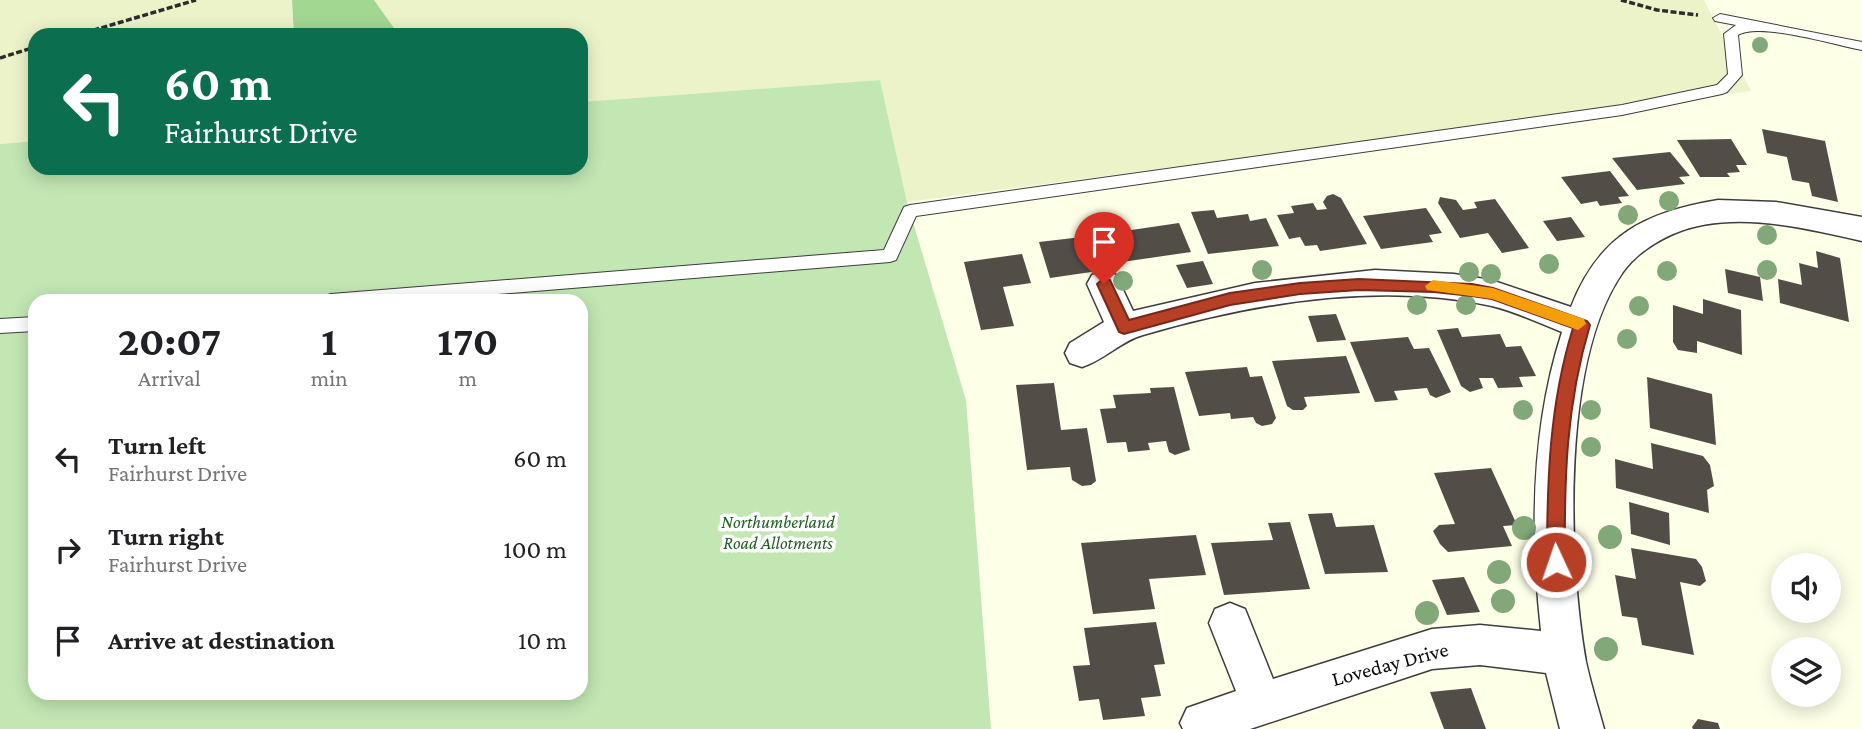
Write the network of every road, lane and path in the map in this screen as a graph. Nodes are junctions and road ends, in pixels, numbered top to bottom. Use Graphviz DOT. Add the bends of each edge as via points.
graph roads {
  1 [pos="196,0"];
  2 [pos="1620,0"];
  3 [pos="1720,18"];
  4 [pos="1771,27"];
  5 [pos="101,28"];
  6 [pos="1862,46"];
  7 [pos="28,49"];
  8 [pos="0,58"];
  9 [pos="1862,229"];
  10 [pos="1104,284"];
  11 [pos="418,294"];
  12 [pos="28,324"];
  13 [pos="1582,325"];
  14 [pos="0,326"];
  15 [pos="1124,328"];
  16 [pos="1082,354"];
  17 [pos="1230,623"];
  18 [pos="1564,654"];
  19 [pos="1262,702"];
  20 [pos="1202,723"];
  21 [pos="1582,729"];
  1 -- 5 [label="path"];
  2 -- 3 [label="path"];
  3 -- 4 [label="lane"];
  4 -- 6 [label="lane"];
  4 -- 11 [label="lane" via="1734,30 1730,39 1735,75 1722,89 1622,110 909,211 890,256"];
  7 -- 8 [label="path"];
  9 -- 13 [label="street" via="1751,211 1717,212 1668,224 1636,239 1609,262"];
  10 -- 15 [label="street"];
  12 -- 14 [label="lane"];
  13 -- 15 [label="street" via="1472,290 1359,284 1230,299"];
  13 -- 18 [label="street" via="1570,364 1556,468 1554,540"];
  15 -- 16 [label="street"];
  17 -- 19 [label="street"];
  18 -- 19 [label="street, Loveday Drive" via="1480,645 1433,649"];
  18 -- 21 [label="street"];
  19 -- 20 [label="street, Loveday Drive"];
}
